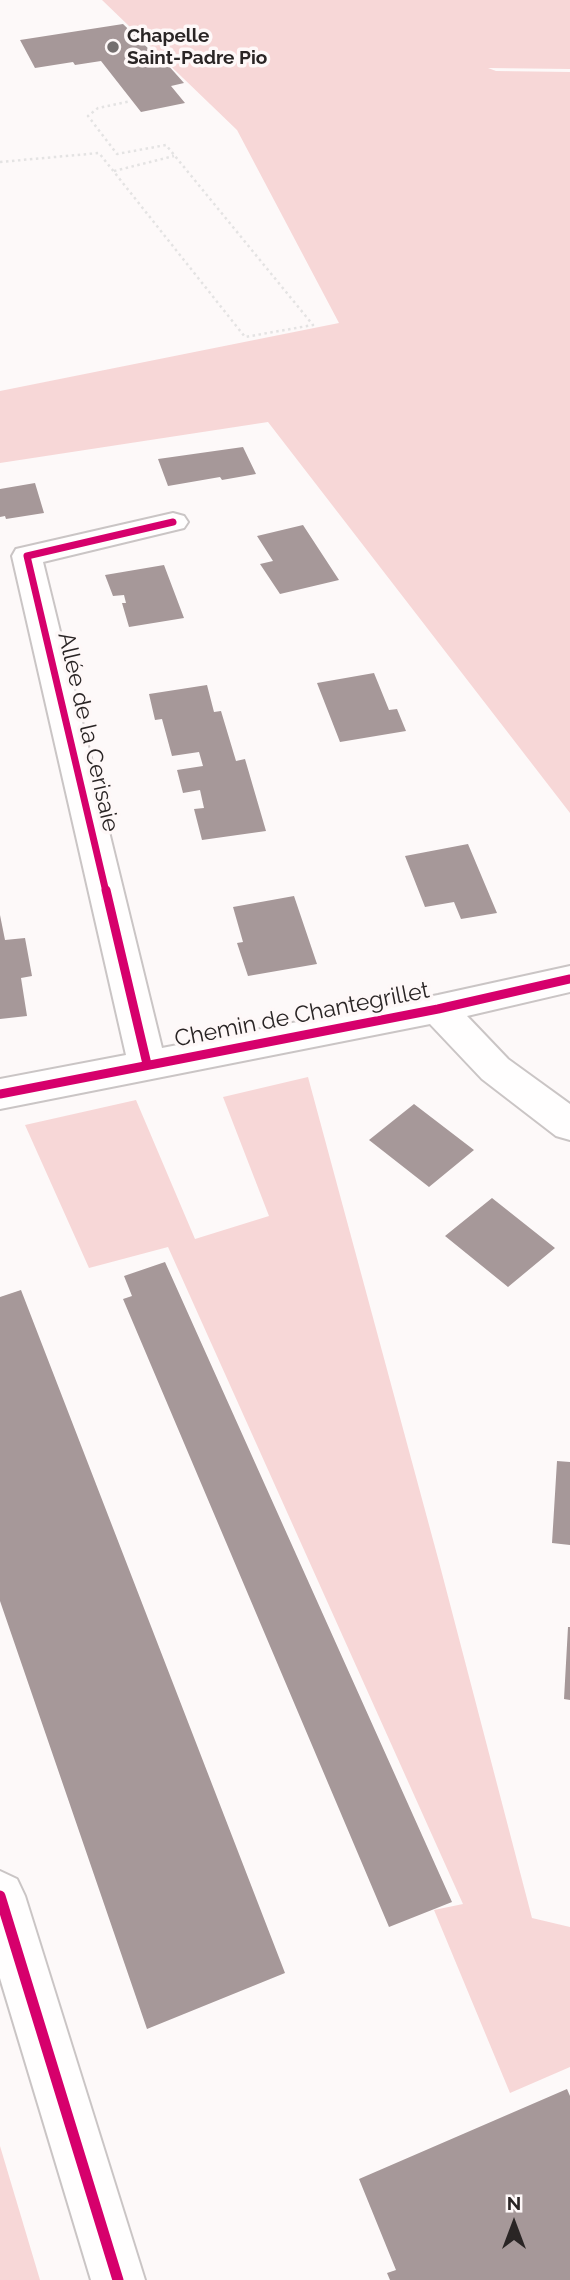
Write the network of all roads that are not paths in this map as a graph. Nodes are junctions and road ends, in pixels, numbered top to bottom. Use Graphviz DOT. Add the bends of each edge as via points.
graph roads {
  1 [pos="173,522"];
  2 [pos="570,979"];
  3 [pos="438,1009"];
  4 [pos="147,1064"];
  5 [pos="0,1094"];
  6 [pos="570,1125"];
  7 [pos="0,1896"];
  8 [pos="118,2280"];
  1 -- 4 [label="street, Allée de la Cerisaie" via="27,556"];
  2 -- 3 [label="street, Chemin de Chantegrillet"];
  3 -- 4 [label="street, Chemin de Chantegrillet"];
  3 -- 6 [label="street" via="495,1069"];
  4 -- 5 [label="street, Chemin de Chantegrillet"];
  7 -- 8 [label="street"];
}
